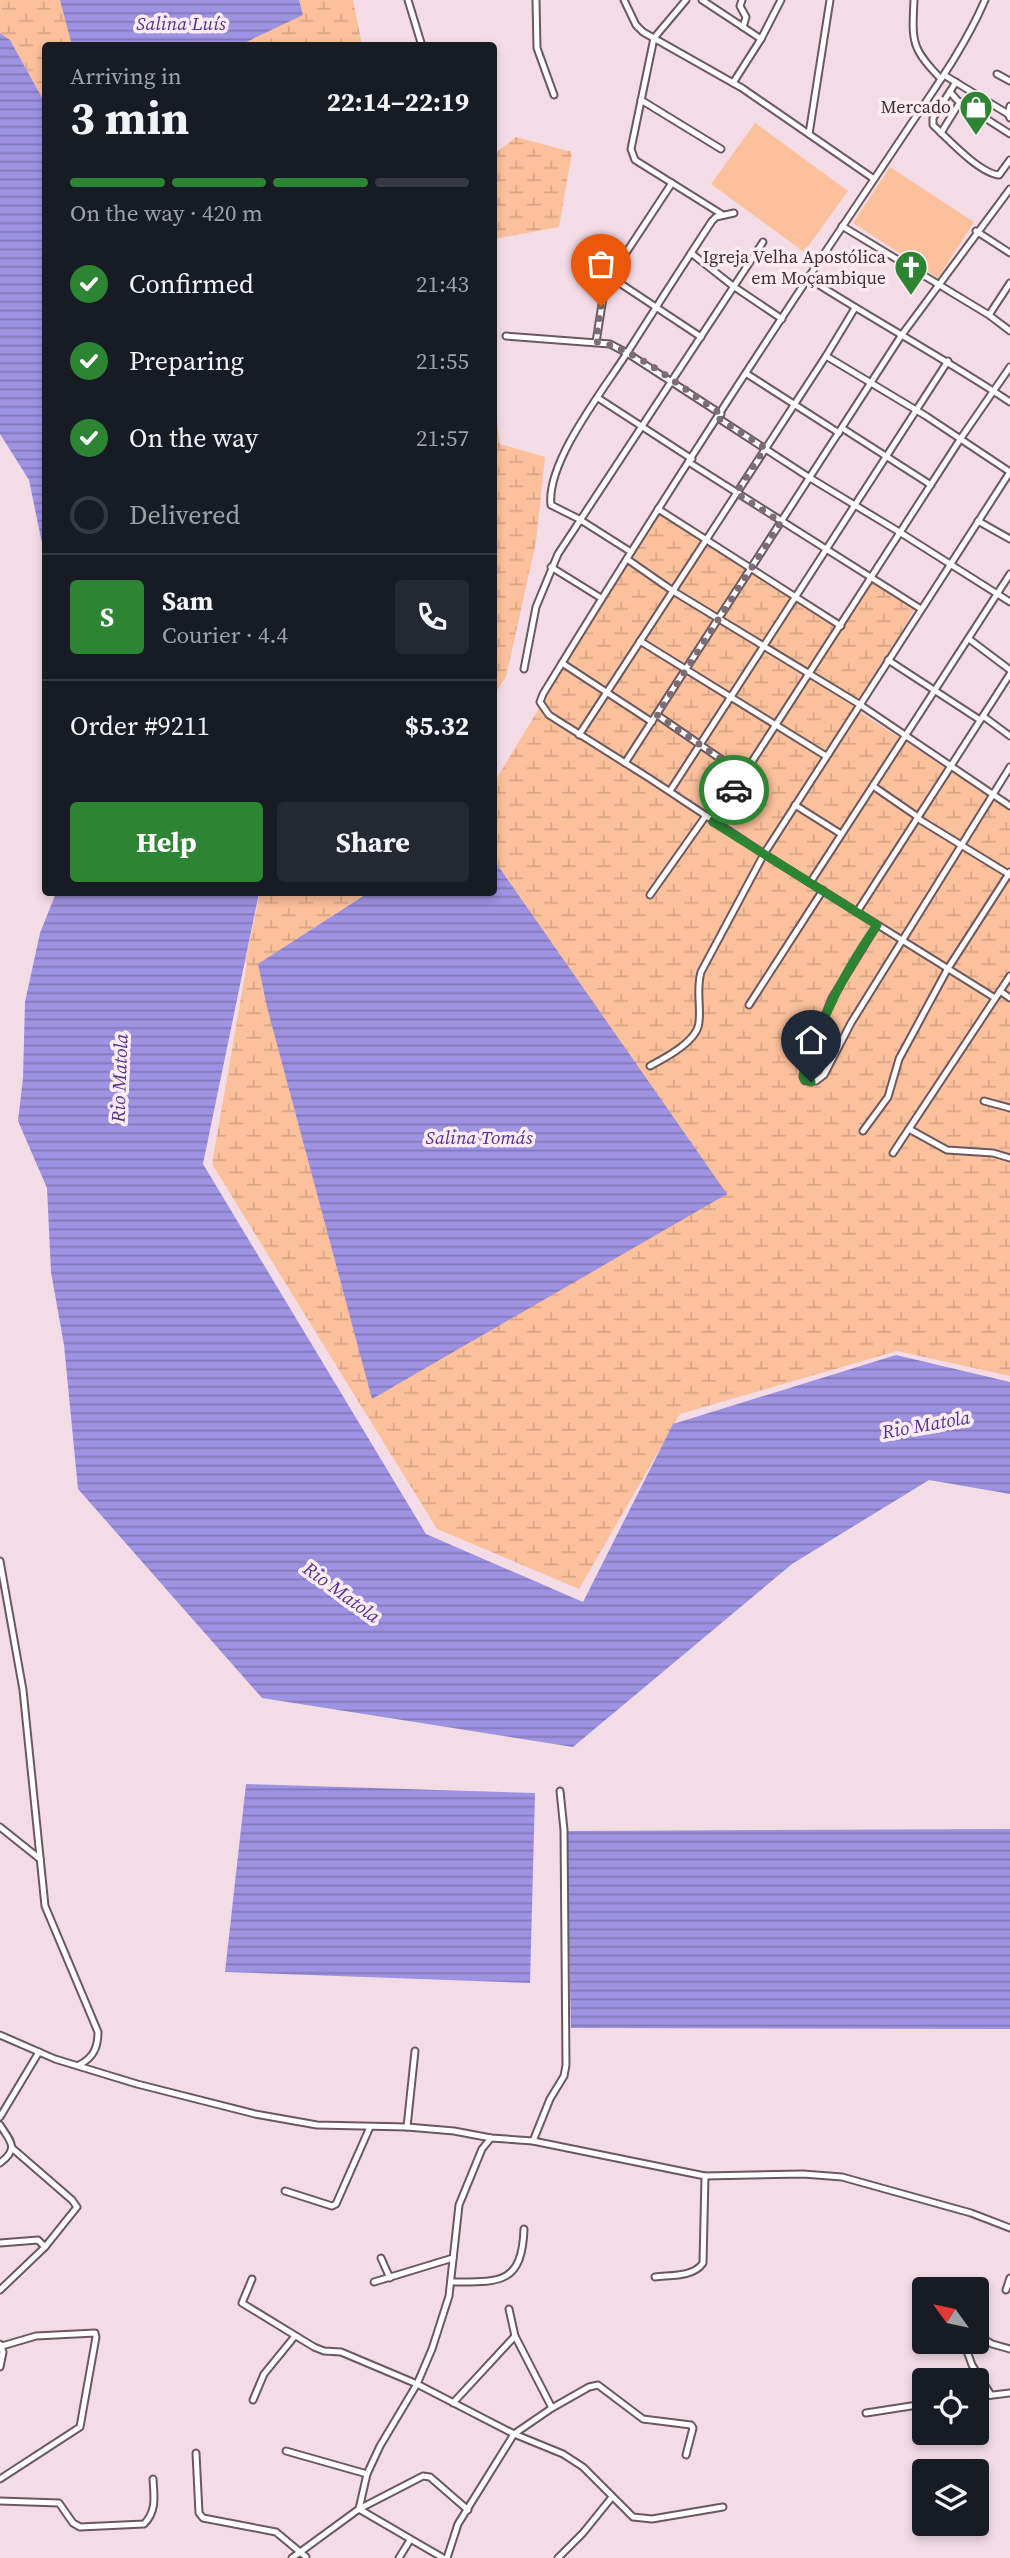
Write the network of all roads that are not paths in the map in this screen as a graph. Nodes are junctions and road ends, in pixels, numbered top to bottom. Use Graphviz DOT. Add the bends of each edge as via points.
graph roads {
  1 [pos="408,0"];
  2 [pos="536,0"];
  3 [pos="624,0"];
  4 [pos="686,0"];
  5 [pos="702,0"];
  6 [pos="742,0"];
  7 [pos="781,0"];
  8 [pos="830,0"];
  9 [pos="914,0"];
  10 [pos="985,0"];
  11 [pos="743,27"];
  12 [pos="653,38"];
  13 [pos="761,39"];
  14 [pos="421,42"];
  15 [pos="998,74"];
  16 [pos="943,77"];
  17 [pos="1010,81"];
  18 [pos="956,82"];
  19 [pos="733,83"];
  20 [pos="950,92"];
  21 [pos="554,94"];
  22 [pos="641,100"];
  23 [pos="960,102"];
  24 [pos="1010,106"];
  25 [pos="1009,116"];
  26 [pos="941,133"];
  27 [pos="809,134"];
  28 [pos="1010,134"];
  29 [pos="721,149"];
  30 [pos="1010,160"];
  31 [pos="874,179"];
  32 [pos="672,183"];
  33 [pos="1010,189"];
  34 [pos="734,213"];
  35 [pos="723,215"];
  36 [pos="842,226"];
  37 [pos="976,231"];
  38 [pos="763,242"];
  39 [pos="691,253"];
  40 [pos="1010,253"];
  41 [pos="612,278"];
  42 [pos="808,278"];
  43 [pos="1010,283"];
  44 [pos="937,285"];
  45 [pos="733,286"];
  46 [pos="654,308"];
  47 [pos="855,308"];
  48 [pos="989,314"];
  49 [pos="782,320"];
  50 [pos="1010,331"];
  51 [pos="506,336"];
  52 [pos="901,336"];
  53 [pos="701,337"];
  54 [pos="596,342"];
  55 [pos="627,352"];
  56 [pos="826,356"];
  57 [pos="948,360"];
  58 [pos="1010,368"];
  59 [pos="747,374"];
  60 [pos="671,380"];
  61 [pos="870,384"];
  62 [pos="994,392"];
  63 [pos="598,397"];
  64 [pos="1010,402"];
  65 [pos="794,404"];
  66 [pos="917,411"];
  67 [pos="720,416"];
  68 [pos="641,425"];
  69 [pos="840,431"];
  70 [pos="961,438"];
  71 [pos="765,448"];
  72 [pos="887,457"];
  73 [pos="691,461"];
  74 [pos="1010,472"];
  75 [pos="810,478"];
  76 [pos="931,485"];
  77 [pos="736,493"];
  78 [pos="856,506"];
  79 [pos="659,509"];
  80 [pos="579,519"];
  81 [pos="978,521"];
  82 [pos="781,522"];
  83 [pos="901,533"];
  84 [pos="1010,539"];
  85 [pos="705,541"];
  86 [pos="826,549"];
  87 [pos="629,556"];
  88 [pos="951,565"];
  89 [pos="551,567"];
  90 [pos="751,570"];
  91 [pos="1010,574"];
  92 [pos="872,578"];
  93 [pos="673,591"];
  94 [pos="997,594"];
  95 [pos="796,597"];
  96 [pos="601,598"];
  97 [pos="1010,602"];
  98 [pos="921,609"];
  99 [pos="720,618"];
  100 [pos="841,626"];
  101 [pos="969,639"];
  102 [pos="640,641"];
  103 [pos="764,646"];
  104 [pos="888,660"];
  105 [pos="562,663"];
  106 [pos="524,669"];
  107 [pos="686,669"];
  108 [pos="1010,672"];
  109 [pos="809,675"];
  110 [pos="935,691"];
  111 [pos="607,692"];
  112 [pos="732,698"];
  113 [pos="859,704"];
  114 [pos="657,715"];
  115 [pos="982,718"];
  116 [pos="652,722"];
  117 [pos="776,726"];
  118 [pos="579,735"];
  119 [pos="905,736"];
  120 [pos="1010,736"];
  121 [pos="701,745"];
  122 [pos="826,756"];
  123 [pos="625,763"];
  124 [pos="951,766"];
  125 [pos="1010,767"];
  126 [pos="744,775"];
  127 [pos="873,786"];
  128 [pos="670,791"];
  129 [pos="993,795"];
  130 [pos="795,805"];
  131 [pos="1010,806"];
  132 [pos="705,817"];
  133 [pos="918,818"];
  134 [pos="713,822"];
  135 [pos="841,834"];
  136 [pos="961,845"];
  137 [pos="764,854"];
  138 [pos="1009,873"];
  139 [pos="810,883"];
  140 [pos="822,890"];
  141 [pos="650,895"];
  142 [pos="857,912"];
  143 [pos="877,925"];
  144 [pos="901,941"];
  145 [pos="947,970"];
  146 [pos="1010,976"];
  147 [pos="1000,992"];
  148 [pos="995,998"];
  149 [pos="1010,998"];
  150 [pos="748,1005"];
  151 [pos="650,1066"];
  152 [pos="984,1101"];
  153 [pos="1010,1108"];
  154 [pos="909,1129"];
  155 [pos="863,1131"];
  156 [pos="894,1153"];
  157 [pos="1010,1158"];
  158 [pos="0,1561"];
  159 [pos="560,1791"];
  160 [pos="0,1827"];
  161 [pos="40,1859"];
  162 [pos="0,2035"];
  163 [pos="415,2051"];
  164 [pos="39,2052"];
  165 [pos="79,2065"];
  166 [pos="0,2117"];
  167 [pos="0,2125"];
  168 [pos="370,2127"];
  169 [pos="407,2127"];
  170 [pos="475,2134"];
  171 [pos="492,2138"];
  172 [pos="533,2141"];
  173 [pos="12,2148"];
  174 [pos="482,2149"];
  175 [pos="0,2162"];
  176 [pos="705,2176"];
  177 [pos="285,2191"];
  178 [pos="1010,2228"];
  179 [pos="524,2229"];
  180 [pos="0,2243"];
  181 [pos="45,2247"];
  182 [pos="381,2258"];
  183 [pos="453,2258"];
  184 [pos="390,2277"];
  185 [pos="655,2277"];
  186 [pos="1010,2278"];
  187 [pos="252,2279"];
  188 [pos="451,2282"];
  189 [pos="374,2283"];
  190 [pos="0,2290"];
  191 [pos="1006,2290"];
  192 [pos="509,2309"];
  193 [pos="295,2336"];
  194 [pos="515,2336"];
  195 [pos="989,2343"];
  196 [pos="1,2345"];
  197 [pos="1010,2349"];
  198 [pos="968,2354"];
  199 [pos="0,2367"];
  200 [pos="417,2384"];
  201 [pos="1010,2393"];
  202 [pos="991,2395"];
  203 [pos="253,2400"];
  204 [pos="453,2403"];
  205 [pos="912,2406"];
  206 [pos="552,2408"];
  207 [pos="866,2413"];
  208 [pos="514,2434"];
  209 [pos="286,2451"];
  210 [pos="196,2453"];
  211 [pos="686,2455"];
  212 [pos="367,2474"];
  213 [pos="0,2479"];
  214 [pos="153,2479"];
  215 [pos="612,2497"];
  216 [pos="0,2501"];
  217 [pos="723,2507"];
  218 [pos="359,2509"];
  219 [pos="468,2510"];
  220 [pos="410,2540"];
  221 [pos="300,2552"];
  222 [pos="293,2558"];
  223 [pos="308,2558"];
  224 [pos="399,2558"];
  225 [pos="445,2558"];
  226 [pos="558,2558"];
  1 -- 14 [label="street"];
  2 -- 21 [label="street" via="537,48"];
  3 -- 12 [label="street" via="636,25"];
  4 -- 12 [label="street"];
  5 -- 11 [label="street"];
  6 -- 11 [label="street"];
  7 -- 13 [label="street"];
  8 -- 27 [label="street"];
  9 -- 16 [label="street" via="914,44 924,61"];
  10 -- 16 [label="street"];
  11 -- 13 [label="street"];
  12 -- 19 [label="street"];
  12 -- 22 [label="street"];
  13 -- 19 [label="street"];
  15 -- 17 [label="street"];
  16 -- 18 [label="street"];
  16 -- 31 [label="street"];
  18 -- 20 [label="street"];
  18 -- 25 [label="street"];
  19 -- 27 [label="street"];
  20 -- 23 [label="street"];
  20 -- 26 [label="street" via="932,120"];
  22 -- 29 [label="street"];
  22 -- 32 [label="street" via="632,156"];
  23 -- 26 [label="street"];
  23 -- 28 [label="street"];
  24 -- 25 [label="street"];
  26 -- 30 [label="street" via="995,175 999,176"];
  27 -- 31 [label="street"];
  31 -- 36 [label="street"];
  32 -- 35 [label="street"];
  32 -- 41 [label="street"];
  33 -- 37 [label="street"];
  34 -- 35 [label="street"];
  35 -- 39 [label="street" via="712,221"];
  36 -- 42 [label="street"];
  36 -- 44 [label="street"];
  37 -- 40 [label="street"];
  37 -- 44 [label="street"];
  38 -- 45 [label="street"];
  39 -- 45 [label="street"];
  39 -- 46 [label="street"];
  41 -- 46 [label="street"];
  41 -- 54 [label="street" via="604,292"];
  42 -- 47 [label="street"];
  42 -- 49 [label="street"];
  43 -- 48 [label="street"];
  44 -- 48 [label="street"];
  44 -- 52 [label="street"];
  45 -- 49 [label="street"];
  45 -- 53 [label="street"];
  46 -- 53 [label="street"];
  46 -- 55 [label="street"];
  47 -- 52 [label="street"];
  47 -- 56 [label="street"];
  48 -- 50 [label="street"];
  49 -- 59 [label="street"];
  51 -- 54 [label="street"];
  52 -- 57 [label="street"];
  52 -- 61 [label="street"];
  53 -- 60 [label="street"];
  54 -- 55 [label="street"];
  55 -- 60 [label="street"];
  55 -- 63 [label="street"];
  56 -- 61 [label="street"];
  56 -- 65 [label="street"];
  57 -- 62 [label="street"];
  57 -- 66 [label="street"];
  58 -- 62 [label="street"];
  59 -- 65 [label="street"];
  59 -- 67 [label="street"];
  60 -- 67 [label="street"];
  60 -- 68 [label="street"];
  61 -- 66 [label="street"];
  61 -- 69 [label="street"];
  62 -- 64 [label="street"];
  62 -- 70 [label="street"];
  63 -- 68 [label="street"];
  63 -- 80 [label="street" via="567,447 550,496 553,507"];
  65 -- 69 [label="street"];
  65 -- 71 [label="street"];
  66 -- 70 [label="street"];
  66 -- 72 [label="street"];
  67 -- 71 [label="street"];
  67 -- 73 [label="street"];
  68 -- 73 [label="street"];
  68 -- 80 [label="street"];
  69 -- 72 [label="street"];
  69 -- 75 [label="street"];
  70 -- 74 [label="street"];
  70 -- 76 [label="street"];
  71 -- 75 [label="street"];
  71 -- 77 [label="street"];
  72 -- 76 [label="street"];
  72 -- 78 [label="street"];
  73 -- 77 [label="street"];
  73 -- 79 [label="street"];
  74 -- 81 [label="street"];
  75 -- 78 [label="street"];
  75 -- 82 [label="street"];
  76 -- 83 [label="street"];
  77 -- 82 [label="street"];
  77 -- 85 [label="street"];
  78 -- 83 [label="street"];
  78 -- 86 [label="street"];
  79 -- 85 [label="street"];
  79 -- 87 [label="street"];
  80 -- 87 [label="street"];
  80 -- 89 [label="street"];
  81 -- 84 [label="street"];
  81 -- 88 [label="street"];
  82 -- 86 [label="street"];
  82 -- 90 [label="street"];
  83 -- 88 [label="street"];
  83 -- 92 [label="street"];
  85 -- 90 [label="street"];
  85 -- 93 [label="street"];
  86 -- 92 [label="street"];
  86 -- 95 [label="street"];
  87 -- 93 [label="street"];
  87 -- 96 [label="street"];
  88 -- 94 [label="street"];
  88 -- 98 [label="street"];
  89 -- 96 [label="street"];
  89 -- 106 [label="street" via="536,607"];
  90 -- 95 [label="street"];
  90 -- 99 [label="street"];
  91 -- 94 [label="street"];
  92 -- 98 [label="street"];
  92 -- 100 [label="street"];
  93 -- 99 [label="street"];
  93 -- 102 [label="street"];
  94 -- 97 [label="street"];
  94 -- 101 [label="street"];
  95 -- 100 [label="street"];
  95 -- 103 [label="street"];
  96 -- 105 [label="street"];
  98 -- 104 [label="street"];
  99 -- 103 [label="street"];
  99 -- 107 [label="street"];
  100 -- 109 [label="street"];
  101 -- 108 [label="street"];
  101 -- 110 [label="street"];
  102 -- 107 [label="street"];
  102 -- 111 [label="street"];
  103 -- 109 [label="street"];
  103 -- 112 [label="street"];
  104 -- 110 [label="street"];
  104 -- 113 [label="street"];
  105 -- 111 [label="street"];
  105 -- 118 [label="street" via="540,702 549,715"];
  107 -- 112 [label="street"];
  107 -- 114 [label="street"];
  108 -- 115 [label="street"];
  109 -- 113 [label="street"];
  109 -- 117 [label="street"];
  110 -- 115 [label="street"];
  110 -- 119 [label="street"];
  111 -- 116 [label="street"];
  111 -- 118 [label="street"];
  112 -- 117 [label="street"];
  112 -- 121 [label="street"];
  113 -- 119 [label="street"];
  113 -- 122 [label="street"];
  114 -- 116 [label="street"];
  114 -- 121 [label="street"];
  115 -- 120 [label="street"];
  115 -- 124 [label="street"];
  116 -- 123 [label="street"];
  117 -- 122 [label="street"];
  117 -- 126 [label="street"];
  118 -- 123 [label="street"];
  119 -- 124 [label="street"];
  119 -- 127 [label="street"];
  121 -- 126 [label="street"];
  121 -- 128 [label="street"];
  122 -- 130 [label="street"];
  123 -- 128 [label="street"];
  124 -- 129 [label="street"];
  124 -- 133 [label="street"];
  125 -- 129 [label="street"];
  126 -- 134 [label="street"];
  127 -- 133 [label="street"];
  127 -- 135 [label="street"];
  128 -- 132 [label="street"];
  129 -- 131 [label="street"];
  129 -- 136 [label="street"];
  130 -- 135 [label="street"];
  130 -- 137 [label="street"];
  132 -- 134 [label="street"];
  132 -- 141 [label="street"];
  133 -- 136 [label="street"];
  133 -- 142 [label="street"];
  134 -- 137 [label="street"];
  135 -- 139 [label="street"];
  136 -- 138 [label="street"];
  136 -- 144 [label="street"];
  137 -- 139 [label="street"];
  137 -- 151 [label="street" via="701,972 696,1031 684,1045"];
  138 -- 145 [label="street"];
  139 -- 140 [label="street"];
  140 -- 142 [label="street"];
  140 -- 150 [label="street"];
  142 -- 143 [label="street"];
  143 -- 144 [label="street"];
  143 -- 144 [label="street" via="832,998 804,1070 805,1081 816,1081 824,1074"];
  144 -- 145 [label="street"];
  145 -- 148 [label="street"];
  145 -- 155 [label="street" via="899,1059 888,1097"];
  146 -- 147 [label="street"];
  147 -- 148 [label="street"];
  147 -- 149 [label="street"];
  148 -- 154 [label="street"];
  152 -- 153 [label="street"];
  154 -- 156 [label="street"];
  154 -- 157 [label="street" via="947,1150"];
  158 -- 161 [label="street" via="23,1690"];
  159 -- 172 [label="street" via="566,2065"];
  160 -- 161 [label="street"];
  161 -- 165 [label="street" via="49,1920 98,2032 95,2052"];
  162 -- 164 [label="street"];
  163 -- 169 [label="street"];
  164 -- 165 [label="street"];
  164 -- 166 [label="street"];
  165 -- 168 [label="street" via="255,2114 317,2125"];
  167 -- 173 [label="street"];
  168 -- 169 [label="street"];
  168 -- 177 [label="street" via="336,2204"];
  169 -- 170 [label="street"];
  170 -- 171 [label="street"];
  170 -- 174 [label="street"];
  171 -- 172 [label="street"];
  171 -- 174 [label="street"];
  172 -- 176 [label="street"];
  173 -- 175 [label="street"];
  173 -- 181 [label="street" via="76,2204"];
  174 -- 183 [label="street" via="459,2205"];
  176 -- 178 [label="street" via="842,2177"];
  176 -- 185 [label="street" via="703,2263 692,2272"];
  179 -- 188 [label="street" via="521,2259 509,2274 491,2281"];
  180 -- 181 [label="street" via="38,2240"];
  181 -- 190 [label="street"];
  182 -- 184 [label="street"];
  183 -- 184 [label="street"];
  183 -- 188 [label="street"];
  184 -- 189 [label="street"];
  186 -- 191 [label="street"];
  187 -- 193 [label="street" via="241,2300 243,2305"];
  188 -- 200 [label="street"];
  192 -- 194 [label="street"];
  193 -- 200 [label="street"];
  193 -- 203 [label="street" via="264,2374"];
  194 -- 204 [label="street"];
  194 -- 206 [label="street"];
  195 -- 197 [label="street"];
  196 -- 199 [label="street"];
  196 -- 213 [label="street" via="36,2336 94,2333 96,2337 80,2427"];
  198 -- 202 [label="street"];
  200 -- 204 [label="street"];
  200 -- 212 [label="street"];
  201 -- 202 [label="street"];
  204 -- 208 [label="street"];
  205 -- 207 [label="street"];
  206 -- 208 [label="street"];
  206 -- 211 [label="street" via="598,2385 643,2419 691,2425"];
  208 -- 215 [label="street" via="574,2460"];
  208 -- 219 [label="street"];
  209 -- 212 [label="street"];
  210 -- 221 [label="street" via="203,2518 276,2532"];
  212 -- 218 [label="street"];
  214 -- 216 [label="street" via="155,2505 144,2524 80,2527 59,2503"];
  215 -- 217 [label="street" via="641,2519"];
  215 -- 226 [label="street"];
  218 -- 219 [label="street" via="427,2476"];
  218 -- 220 [label="street"];
  218 -- 221 [label="street"];
  219 -- 225 [label="street"];
  220 -- 224 [label="street"];
  220 -- 225 [label="street"];
  221 -- 222 [label="street"];
  221 -- 223 [label="street"];
  222 -- 223 [label="street"];
}
